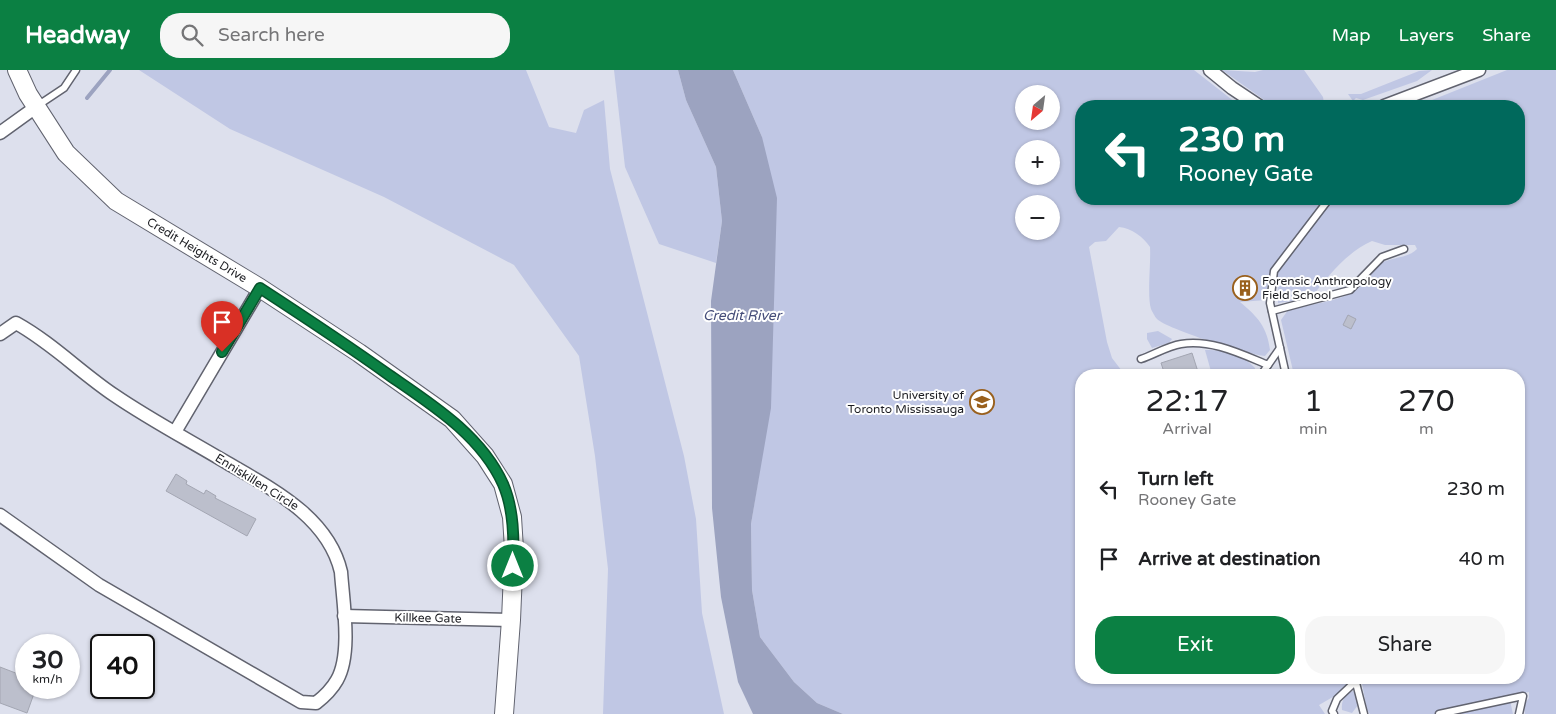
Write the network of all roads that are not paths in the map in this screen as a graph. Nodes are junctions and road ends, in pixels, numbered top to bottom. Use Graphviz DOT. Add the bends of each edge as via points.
graph roads {
  1 [pos="17,70"];
  2 [pos="76,70"];
  3 [pos="1210,70"];
  4 [pos="1479,70"];
  5 [pos="1250,100"];
  6 [pos="1408,100"];
  7 [pos="36,107"];
  8 [pos="0,133"];
  9 [pos="1324,205"];
  10 [pos="1404,249"];
  11 [pos="260,288"];
  12 [pos="1272,311"];
  13 [pos="0,334"];
  14 [pos="1280,348"];
  15 [pos="1140,360"];
  16 [pos="1268,364"];
  17 [pos="1264,369"];
  18 [pos="1285,369"];
  19 [pos="175,432"];
  20 [pos="0,515"];
  21 [pos="344,616"];
  22 [pos="511,620"];
  23 [pos="1350,684"];
  24 [pos="1356,684"];
  25 [pos="504,714"];
  26 [pos="1334,714"];
  27 [pos="1364,714"];
  28 [pos="1439,714"];
  29 [pos="1519,714"];
  1 -- 7 [label="street, Credit Heights Drive"];
  2 -- 7 [label="lane" via="64,88"];
  3 -- 5 [label="street"];
  4 -- 6 [label="street"];
  7 -- 8 [label="street"];
  7 -- 11 [label="street, Credit Heights Drive" via="66,152 116,202"];
  9 -- 12 [label="lane" via="1274,271"];
  10 -- 12 [label="lane" via="1382,257 1350,290"];
  11 -- 19 [label="street"];
  11 -- 22 [label="street, Credit Heights Drive" via="452,419 485,456 503,484 512,517"];
  12 -- 14 [label="lane"];
  13 -- 19 [label="street, Enniskillen Circle" via="16,323 39,336 114,395"];
  14 -- 16 [label="lane"];
  14 -- 18 [label="lane"];
  15 -- 16 [label="lane" via="1181,344 1202,344 1224,347"];
  16 -- 17 [label="lane"];
  19 -- 21 [label="street, Enniskillen Circle" via="268,486 314,522 338,559"];
  20 -- 21 [label="street, Enniskillen Circle" via="98,585 301,702 316,703 338,679 344,658"];
  21 -- 22 [label="street, Killkee Gate"];
  22 -- 25 [label="street, Credit Heights Drive"];
  23 -- 26 [label="lane" via="1337,699 1332,711"];
  24 -- 27 [label="lane"];
  28 -- 29 [label="lane" via="1523,696"];
}
